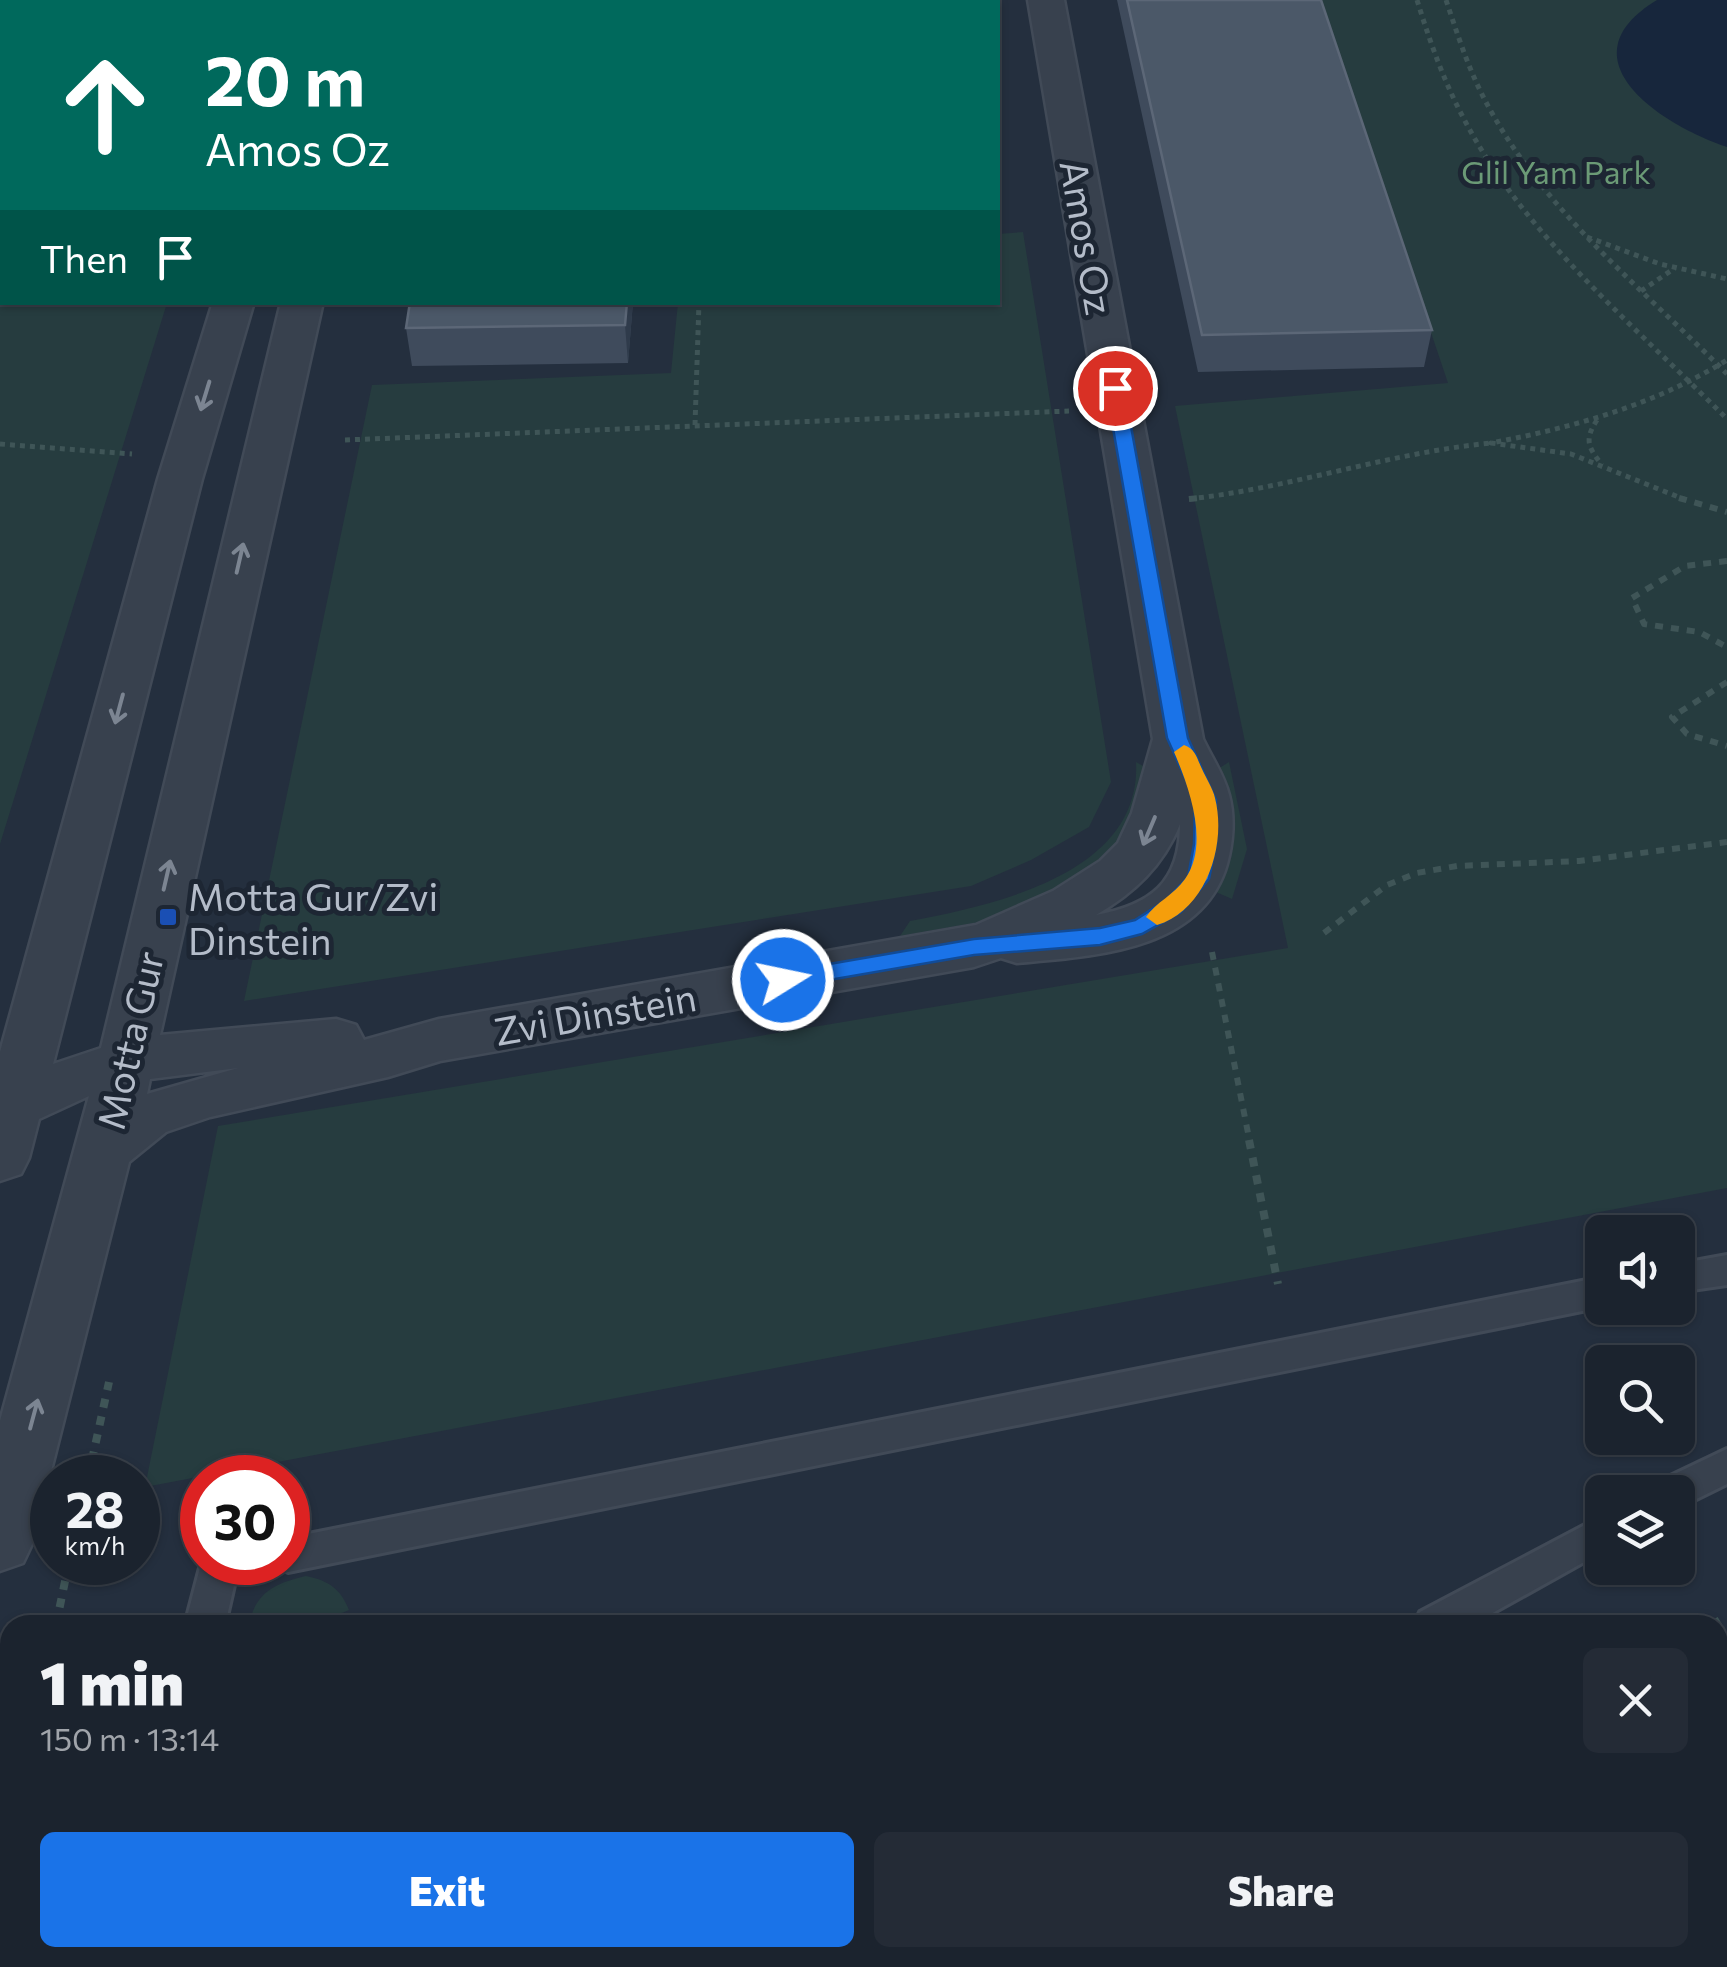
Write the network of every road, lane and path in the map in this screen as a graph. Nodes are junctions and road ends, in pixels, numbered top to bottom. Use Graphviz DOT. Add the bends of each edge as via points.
graph roads {
  1 [pos="1046,0"];
  2 [pos="1417,0"];
  3 [pos="1446,0"];
  4 [pos="1582,234"];
  5 [pos="1675,268"];
  6 [pos="1727,279"];
  7 [pos="1641,291"];
  8 [pos="233,305"];
  9 [pos="301,305"];
  10 [pos="700,305"];
  11 [pos="1727,360"];
  12 [pos="1718,366"];
  13 [pos="1727,374"];
  14 [pos="1690,380"];
  15 [pos="1070,411"];
  16 [pos="1600,417"];
  17 [pos="1727,419"];
  18 [pos="694,426"];
  19 [pos="346,440"];
  20 [pos="1491,443"];
  21 [pos="0,444"];
  22 [pos="132,454"];
  23 [pos="1615,474"];
  24 [pos="1188,499"];
  25 [pos="1727,512"];
  26 [pos="1727,561"];
  27 [pos="1727,647"];
  28 [pos="1727,682"];
  29 [pos="1727,746"];
  30 [pos="1727,842"];
  31 [pos="1324,934"];
  32 [pos="974,947"];
  33 [pos="1212,952"];
  34 [pos="46,986"];
  35 [pos="138,1004"];
  36 [pos="204,1074"];
  37 [pos="105,1097"];
  38 [pos="8,1132"];
  39 [pos="1727,1270"];
  40 [pos="1695,1275"];
  41 [pos="1278,1284"];
  42 [pos="1585,1295"];
  43 [pos="1727,1465"];
  44 [pos="1695,1482"];
  45 [pos="1585,1541"];
  46 [pos="0,1542"];
  47 [pos="310,1551"];
  48 [pos="64,1585"];
  49 [pos="215,1585"];
  50 [pos="58,1615"];
  51 [pos="208,1615"];
  52 [pos="1452,1615"];
  1 -- 32 [label="street, Amos Oz" via="1178,738 1205,800 1205,844 1198,879 1174,906 1142,926"];
  2 -- 14 [label="path" via="1447,90 1506,188 1573,267"];
  3 -- 4 [label="path" via="1472,78 1496,120 1548,198"];
  4 -- 5 [label="path"];
  4 -- 7 [label="path"];
  5 -- 6 [label="path"];
  5 -- 7 [label="path"];
  7 -- 12 [label="path"];
  8 -- 34 [label="street, one-way" via="180,478"];
  35 -- 9 [label="street, Motta Gur, one-way"];
  10 -- 18 [label="path"];
  11 -- 12 [label="path"];
  12 -- 13 [label="path"];
  12 -- 14 [label="path"];
  14 -- 16 [label="path"];
  14 -- 17 [label="path"];
  15 -- 18 [label="path"];
  16 -- 20 [label="path"];
  16 -- 23 [label="path" via="1587,435 1588,446"];
  18 -- 19 [label="path"];
  20 -- 23 [label="path" via="1556,451"];
  20 -- 24 [label="path"];
  21 -- 22 [label="path"];
  23 -- 25 [label="path"];
  26 -- 27 [label="path" via="1686,566 1632,598 1644,624 1699,632"];
  28 -- 29 [label="path" via="1672,717 1687,734"];
  30 -- 31 [label="path" via="1422,872 1376,892"];
  32 -- 36 [label="street, Zvi Dinstein"];
  33 -- 41 [label="path"];
  34 -- 37 [label="street" via="63,1058"];
  34 -- 38 [label="street"];
  35 -- 36 [label="street"];
  35 -- 37 [label="street, Motta Gur"];
  36 -- 37 [label="street, Zvi Dinstein"];
  36 -- 37 [label="street, Zvi Dinstein" via="121,1132"];
  37 -- 38 [label="street, Zvi Dinstein"];
  46 -- 37 [label="street, Motta Gur, one-way"];
  39 -- 40 [label="lane"];
  42 -- 47 [label="lane"];
  43 -- 44 [label="lane"];
  45 -- 52 [label="lane"];
  48 -- 50 [label="path"];
  49 -- 51 [label="lane"];
}
